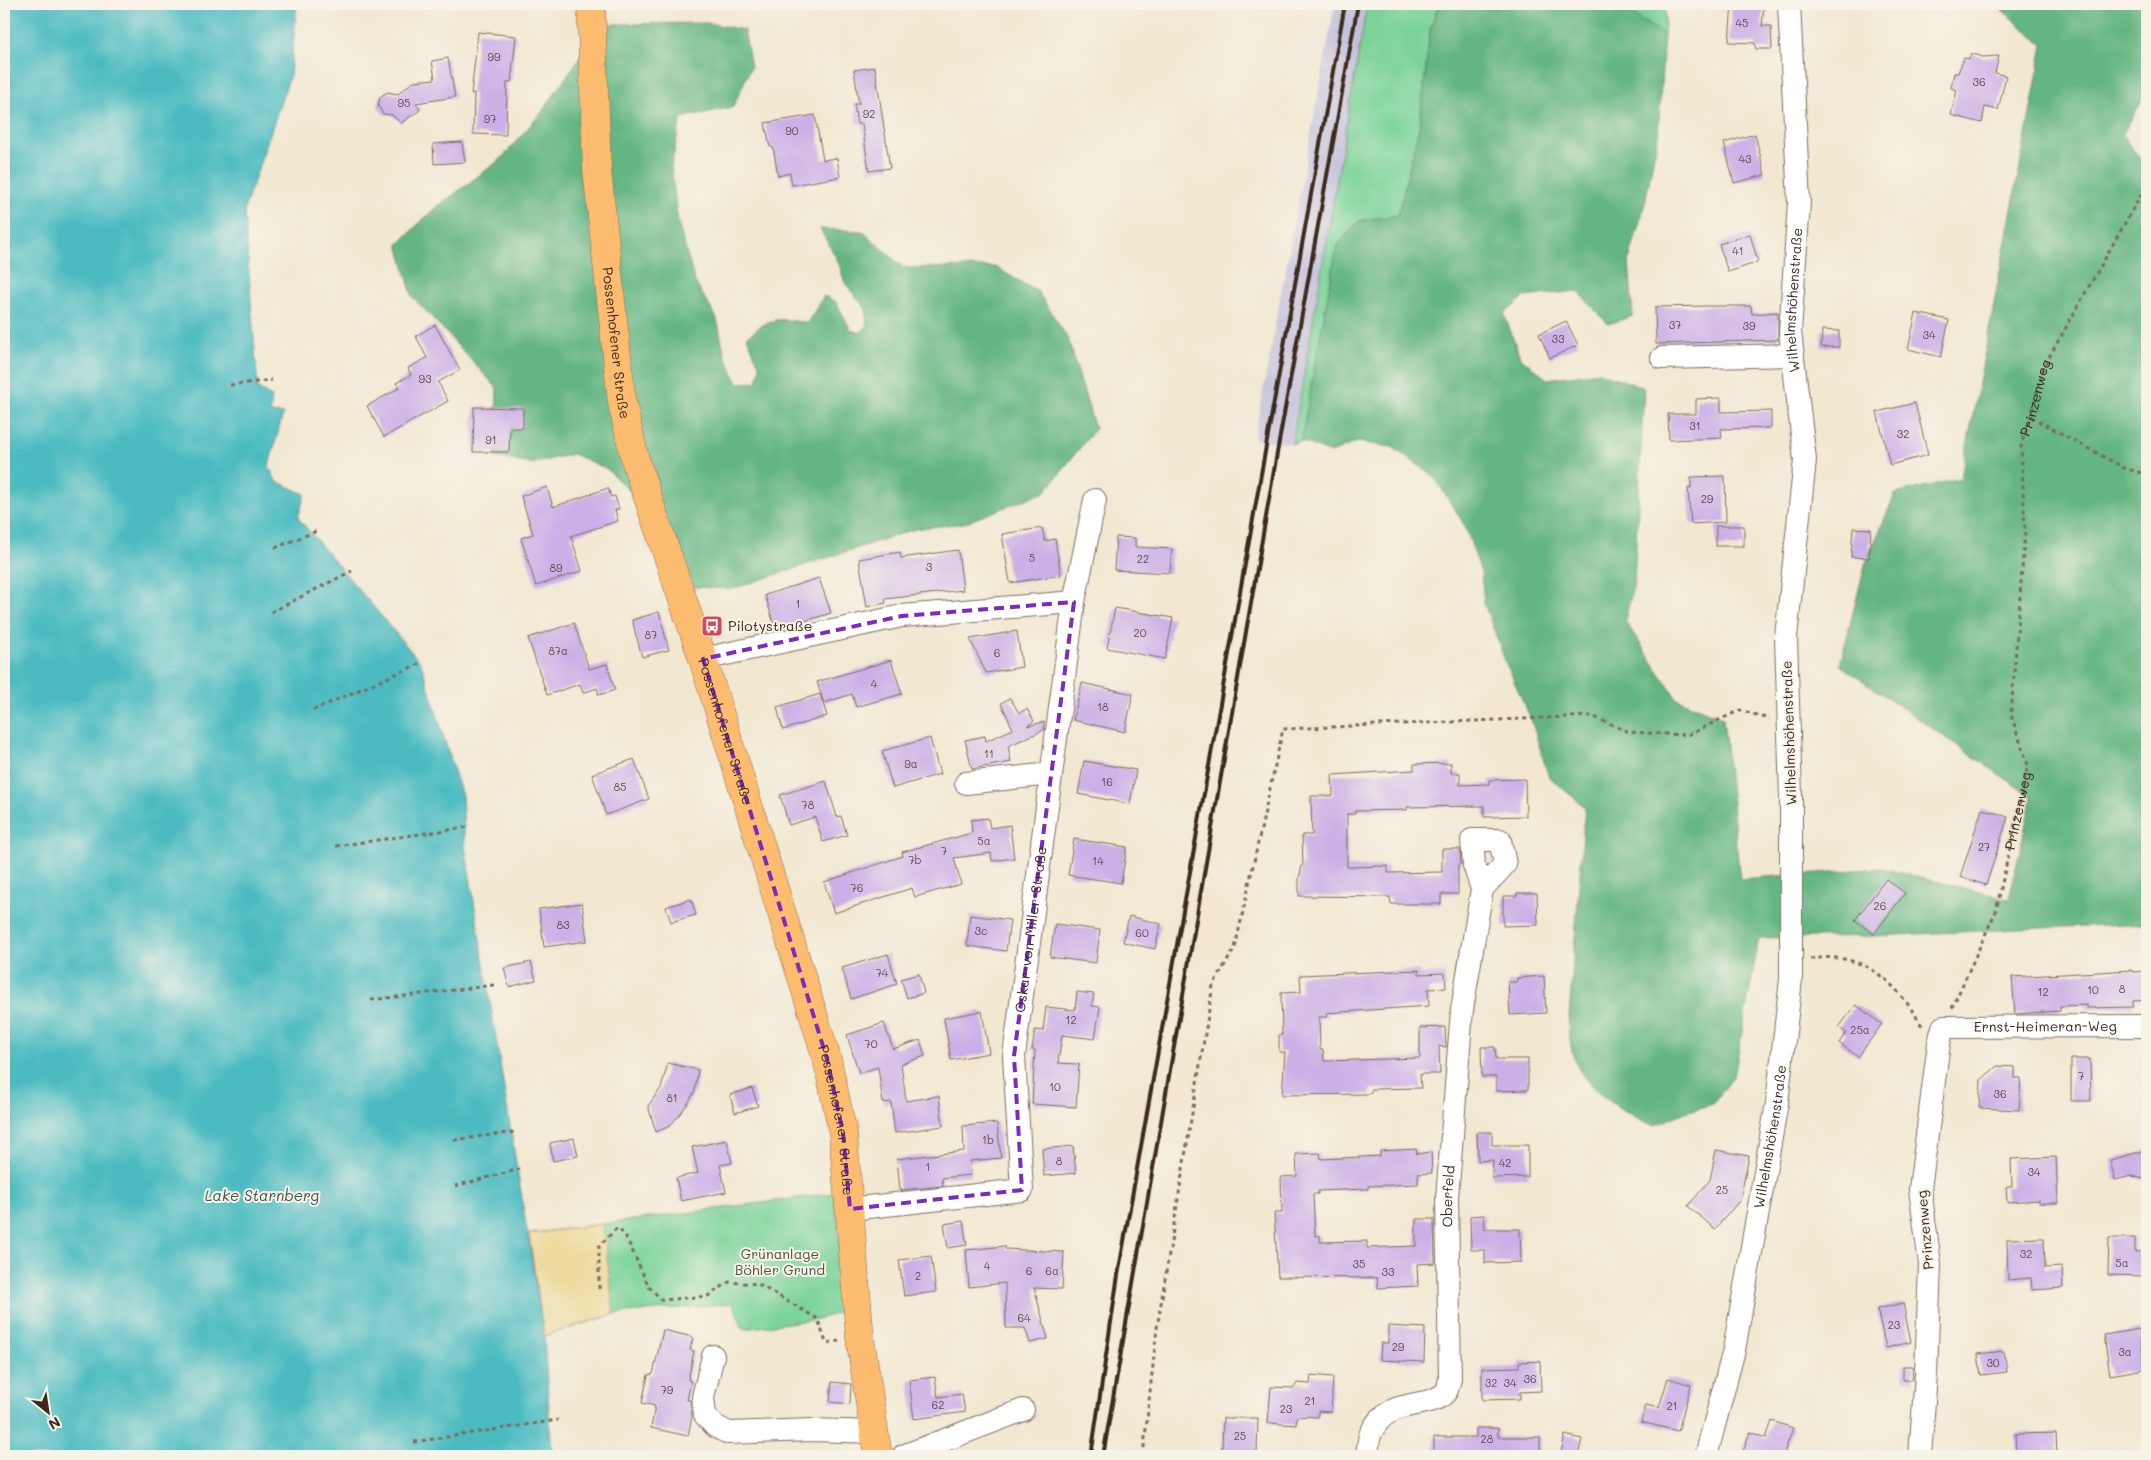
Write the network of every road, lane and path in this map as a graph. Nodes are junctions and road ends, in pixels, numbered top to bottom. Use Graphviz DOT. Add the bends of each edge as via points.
graph roads {
  1 [pos="591,4"];
  2 [pos="1788,4"];
  3 [pos="2147,184"];
  4 [pos="1793,355"];
  5 [pos="1662,358"];
  6 [pos="272,380"];
  7 [pos="230,385"];
  8 [pos="2031,417"];
  9 [pos="2147,474"];
  10 [pos="1095,500"];
  11 [pos="319,530"];
  12 [pos="275,548"];
  13 [pos="352,571"];
  14 [pos="1074,602"];
  15 [pos="271,612"];
  16 [pos="703,659"];
  17 [pos="421,663"];
  18 [pos="313,710"];
  19 [pos="1788,724"];
  20 [pos="1051,774"];
  21 [pos="966,783"];
  22 [pos="469,827"];
  23 [pos="336,846"];
  24 [pos="1482,889"];
  25 [pos="1792,962"];
  26 [pos="495,985"];
  27 [pos="371,1000"];
  28 [pos="2147,1026"];
  29 [pos="1941,1035"];
  30 [pos="515,1132"];
  31 [pos="454,1140"];
  32 [pos="520,1170"];
  33 [pos="455,1186"];
  34 [pos="850,1209"];
  35 [pos="598,1289"];
  36 [pos="860,1338"];
  37 [pos="712,1356"];
  38 [pos="1023,1410"];
  39 [pos="558,1420"];
  40 [pos="414,1442"];
  41 [pos="876,1444"];
  42 [pos="903,1456"];
  43 [pos="1143,1456"];
  44 [pos="1367,1456"];
  45 [pos="1706,1456"];
  46 [pos="1920,1456"];
  1 -- 16 [label="main road, Possenhofener Straße" via="597,170 622,403 636,463"];
  2 -- 4 [label="street, Wilhelmshöhenstraße" via="1800,202 1790,332"];
  3 -- 8 [label="path, Prinzenweg" via="2043,368"];
  4 -- 5 [label="street"];
  4 -- 19 [label="street, Wilhelmshöhenstraße" via="1805,460 1786,637"];
  6 -- 7 [label="path"];
  8 -- 9 [label="path" via="2126,469"];
  8 -- 29 [label="path, Prinzenweg" via="2020,444 2025,529 2011,715 2028,765 1996,911"];
  10 -- 14 [label="street, Oskar-von-Miller-Straße"];
  11 -- 12 [label="path"];
  13 -- 15 [label="path"];
  14 -- 16 [label="street" via="902,616"];
  14 -- 20 [label="street, Oskar-von-Miller-Straße"];
  16 -- 34 [label="main road, Possenhofener Straße" via="827,1059 843,1133"];
  17 -- 18 [label="path"];
  19 -- 25 [label="street, Wilhelmshöhenstraße"];
  19 -- 43 [label="path" via="1740,710 1688,735 1629,732 1592,716 1283,729 1235,948 1212,985 1157,1328"];
  20 -- 21 [label="street"];
  20 -- 34 [label="street, Oskar-von-Miller-Straße" via="1014,1056 1022,1190"];
  22 -- 23 [label="path"];
  24 -- 44 [label="street, Oberfeld" via="1462,1010 1447,1198 1450,1378 1446,1392 1437,1399 1403,1406 1384,1416 1371,1433"];
  25 -- 29 [label="path" via="1830,956 1864,965 1896,987 1928,1035"];
  25 -- 45 [label="street, Wilhelmshöhenstraße" via="1776,1103 1734,1350"];
  26 -- 27 [label="path"];
  28 -- 29 [label="street, Ernst-Heimeran-Weg"];
  29 -- 46 [label="street, Prinzenweg" via="1920,1189 1930,1264"];
  30 -- 31 [label="path"];
  32 -- 33 [label="path"];
  34 -- 36 [label="main road, Possenhofener Straße"];
  35 -- 36 [label="path" via="599,1246 617,1228 626,1235 649,1287 662,1300 708,1296 729,1282 758,1284 818,1319 826,1344"];
  36 -- 41 [label="main road, Possenhofener Straße"];
  37 -- 41 [label="street" via="703,1398 705,1415 728,1433 813,1430"];
  38 -- 42 [label="street"];
  39 -- 40 [label="path"];
}
